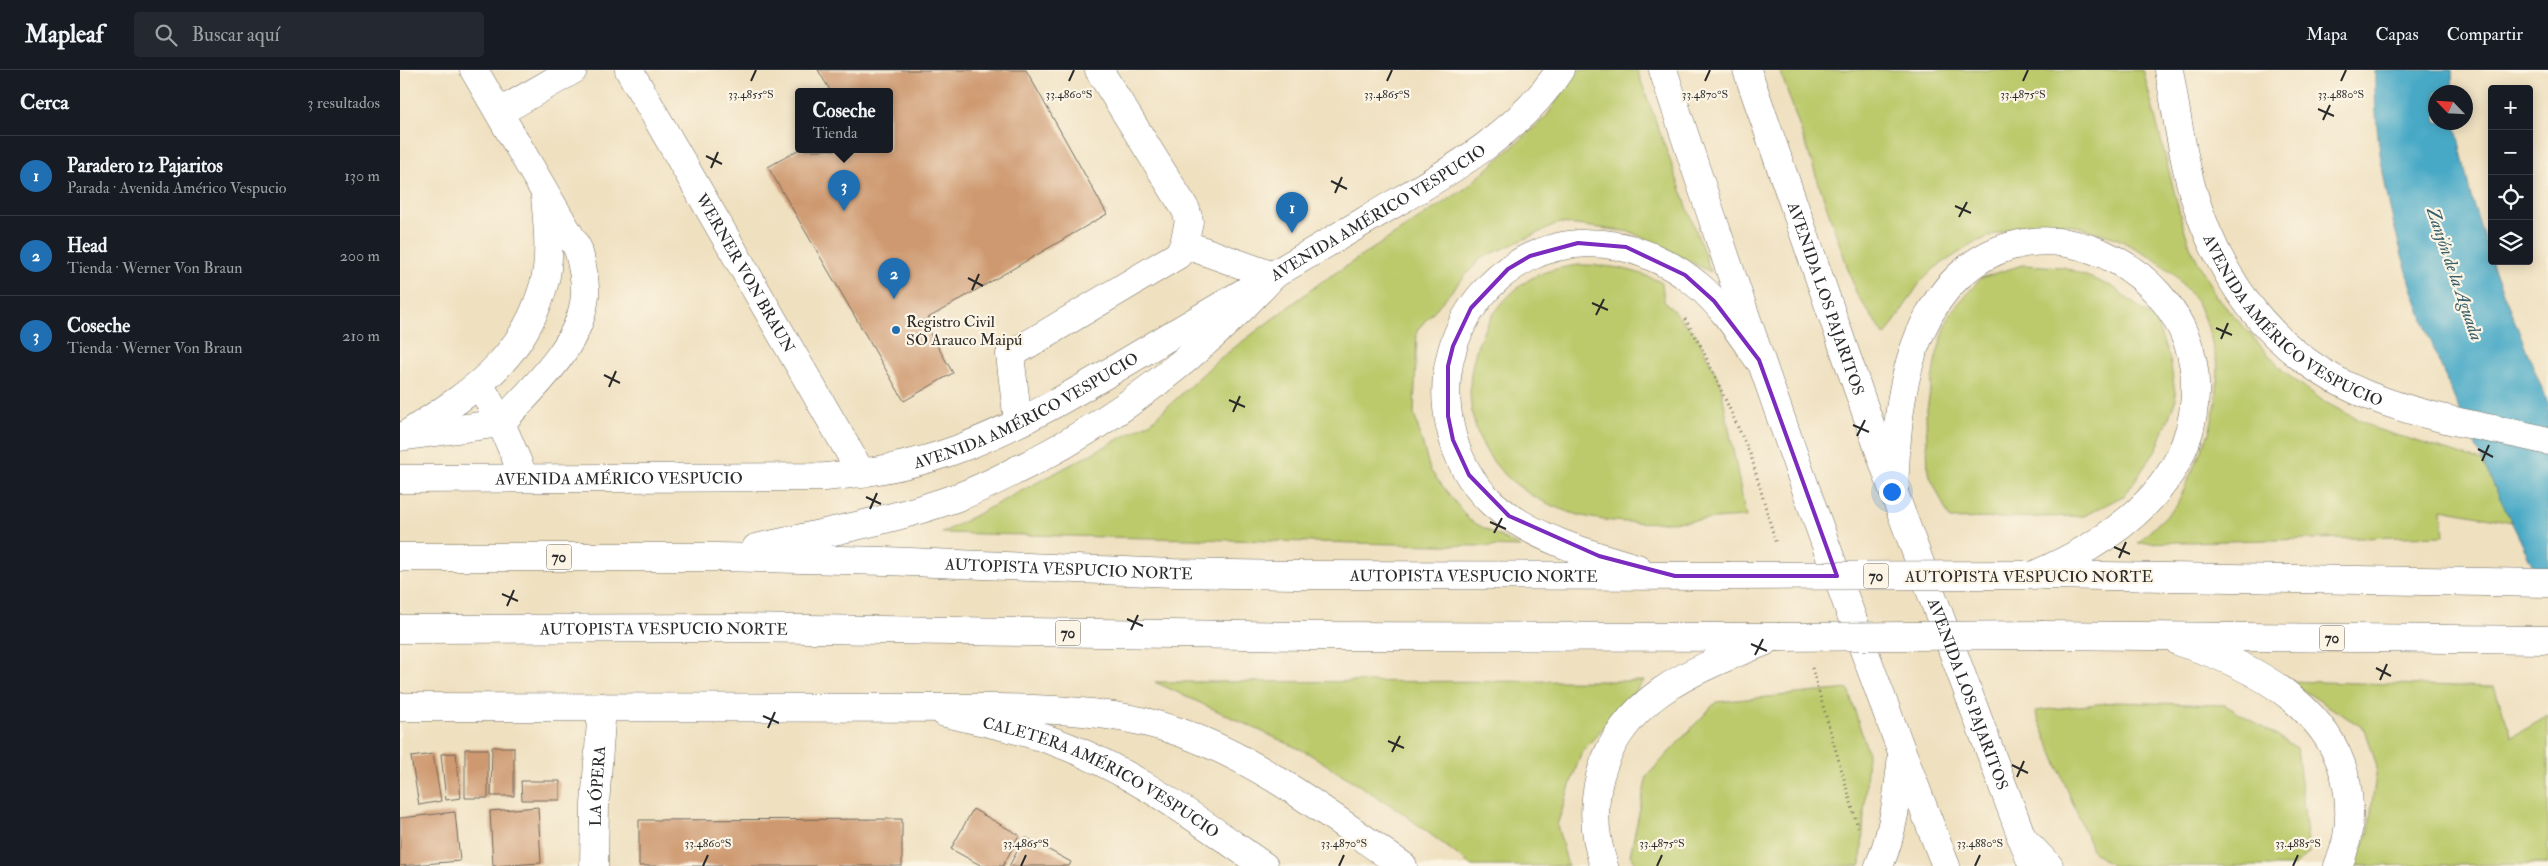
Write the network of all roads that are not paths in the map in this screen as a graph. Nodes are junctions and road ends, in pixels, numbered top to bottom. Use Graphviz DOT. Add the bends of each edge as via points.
graph roads {
  1 [pos="474,70"];
  2 [pos="573,70"];
  3 [pos="629,70"];
  4 [pos="1099,70"];
  5 [pos="1560,70"];
  6 [pos="1663,70"];
  7 [pos="1746,70"];
  8 [pos="2169,70"];
  9 [pos="500,112"];
  10 [pos="545,196"];
  11 [pos="1184,244"];
  12 [pos="1273,276"];
  13 [pos="1759,360"];
  14 [pos="480,385"];
  15 [pos="1018,422"];
  16 [pos="501,423"];
  17 [pos="402,437"];
  18 [pos="2548,441"];
  19 [pos="862,474"];
  20 [pos="524,477"];
  21 [pos="400,479"];
  22 [pos="1894,492"];
  23 [pos="400,557"];
  24 [pos="718,557"];
  25 [pos="2029,575"];
  26 [pos="1675,576"];
  27 [pos="2548,583"];
  28 [pos="400,629"];
  29 [pos="2153,635"];
  30 [pos="2548,640"];
  31 [pos="1736,645"];
  32 [pos="602,707"];
  33 [pos="400,708"];
  34 [pos="928,709"];
  35 [pos="1902,755"];
  36 [pos="2022,837"];
  37 [pos="1883,857"];
  38 [pos="594,866"];
  39 [pos="1264,866"];
  40 [pos="1403,866"];
  41 [pos="1604,866"];
  42 [pos="1946,866"];
  43 [pos="2032,866"];
  44 [pos="2048,866"];
  45 [pos="2338,866"];
  1 -- 9 [label="main road"];
  2 -- 9 [label="main road"];
  3 -- 19 [label="main road, WERNER VON BRAUN"];
  4 -- 11 [label="main road" via="1186,210 1189,221"];
  5 -- 12 [label="main road, AVENIDA AMÉRICO VESPUCIO" via="1529,109 1463,162"];
  6 -- 13 [label="main road"];
  7 -- 22 [label="main road, AVENIDA LOS PAJARITOS"];
  8 -- 18 [label="main road, AVENIDA AMÉRICO VESPUCIO" via="2192,188 2205,227 2238,293 2282,342 2350,388 2384,401"];
  9 -- 10 [label="main road"];
  10 -- 14 [label="main road" via="547,270 540,296 515,347"];
  10 -- 16 [label="main road" via="578,249 585,295 572,336 556,360"];
  11 -- 12 [label="main road"];
  11 -- 15 [label="main road" via="1178,255 1010,355"];
  12 -- 15 [label="main road, AVENIDA AMÉRICO VESPUCIO"];
  12 -- 24 [label="main road" via="1222,328 1158,384 1097,426 1010,474 922,509"];
  13 -- 26 [label="main road" via="1714,301 1684,275 1648,255 1603,243 1554,247 1508,269 1472,308 1453,346 1446,391 1448,416 1460,458 1474,482 1493,504 1525,526 1562,542 1618,562"];
  13 -- 35 [label="main road"];
  14 -- 16 [label="main road"];
  14 -- 17 [label="main road"];
  15 -- 19 [label="main road, AVENIDA AMÉRICO VESPUCIO" via="960,448 918,462"];
  16 -- 17 [label="main road"];
  16 -- 20 [label="main road"];
  19 -- 20 [label="main road, AVENIDA AMÉRICO VESPUCIO" via="774,478"];
  20 -- 21 [label="main road, AVENIDA AMÉRICO VESPUCIO"];
  22 -- 25 [label="main road" via="1897,428 1911,357 1931,311 1956,277 1985,256 2026,242 2051,240 2076,244 2098,250 2119,261 2162,298 2187,341 2195,383 2188,432 2178,459 2165,480 2133,516 2089,548"];
  22 -- 36 [label="main road, AVENIDA LOS PAJARITOS"];
  23 -- 24 [label="main road, AUTOPISTA VESPUCIO NORTE / 70"];
  24 -- 26 [label="main road, AUTOPISTA VESPUCIO NORTE / 70" via="1173,574"];
  25 -- 26 [label="main road, AUTOPISTA VESPUCIO NORTE / 70, bridge"];
  25 -- 27 [label="main road, AUTOPISTA VESPUCIO NORTE / 70"];
  28 -- 31 [label="main road, AUTOPISTA VESPUCIO NORTE / 70" via="734,628"];
  29 -- 30 [label="main road, AUTOPISTA VESPUCIO NORTE / 70"];
  29 -- 31 [label="main road, AUTOPISTA VESPUCIO NORTE / 70, bridge" via="1777,637"];
  29 -- 45 [label="main road" via="2190,646 2254,674 2281,690 2320,724 2340,756 2349,794 2347,837"];
  31 -- 41 [label="main road" via="1667,687 1634,713 1620,731 1602,768 1595,807 1597,841"];
  32 -- 33 [label="main road"];
  32 -- 34 [label="main road"];
  32 -- 38 [label="main road, LA ÓPERA"];
  34 -- 39 [label="main road, CALETERA AMÉRICO VESPUCIO" via="1044,738 1083,754 1140,783"];
  34 -- 40 [label="main road" via="1050,709 1132,719 1182,733 1254,767"];
  35 -- 37 [label="main road" via="1898,794"];
  35 -- 42 [label="main road"];
  36 -- 43 [label="main road, AVENIDA LOS PAJARITOS"];
  36 -- 44 [label="main road"];
}
